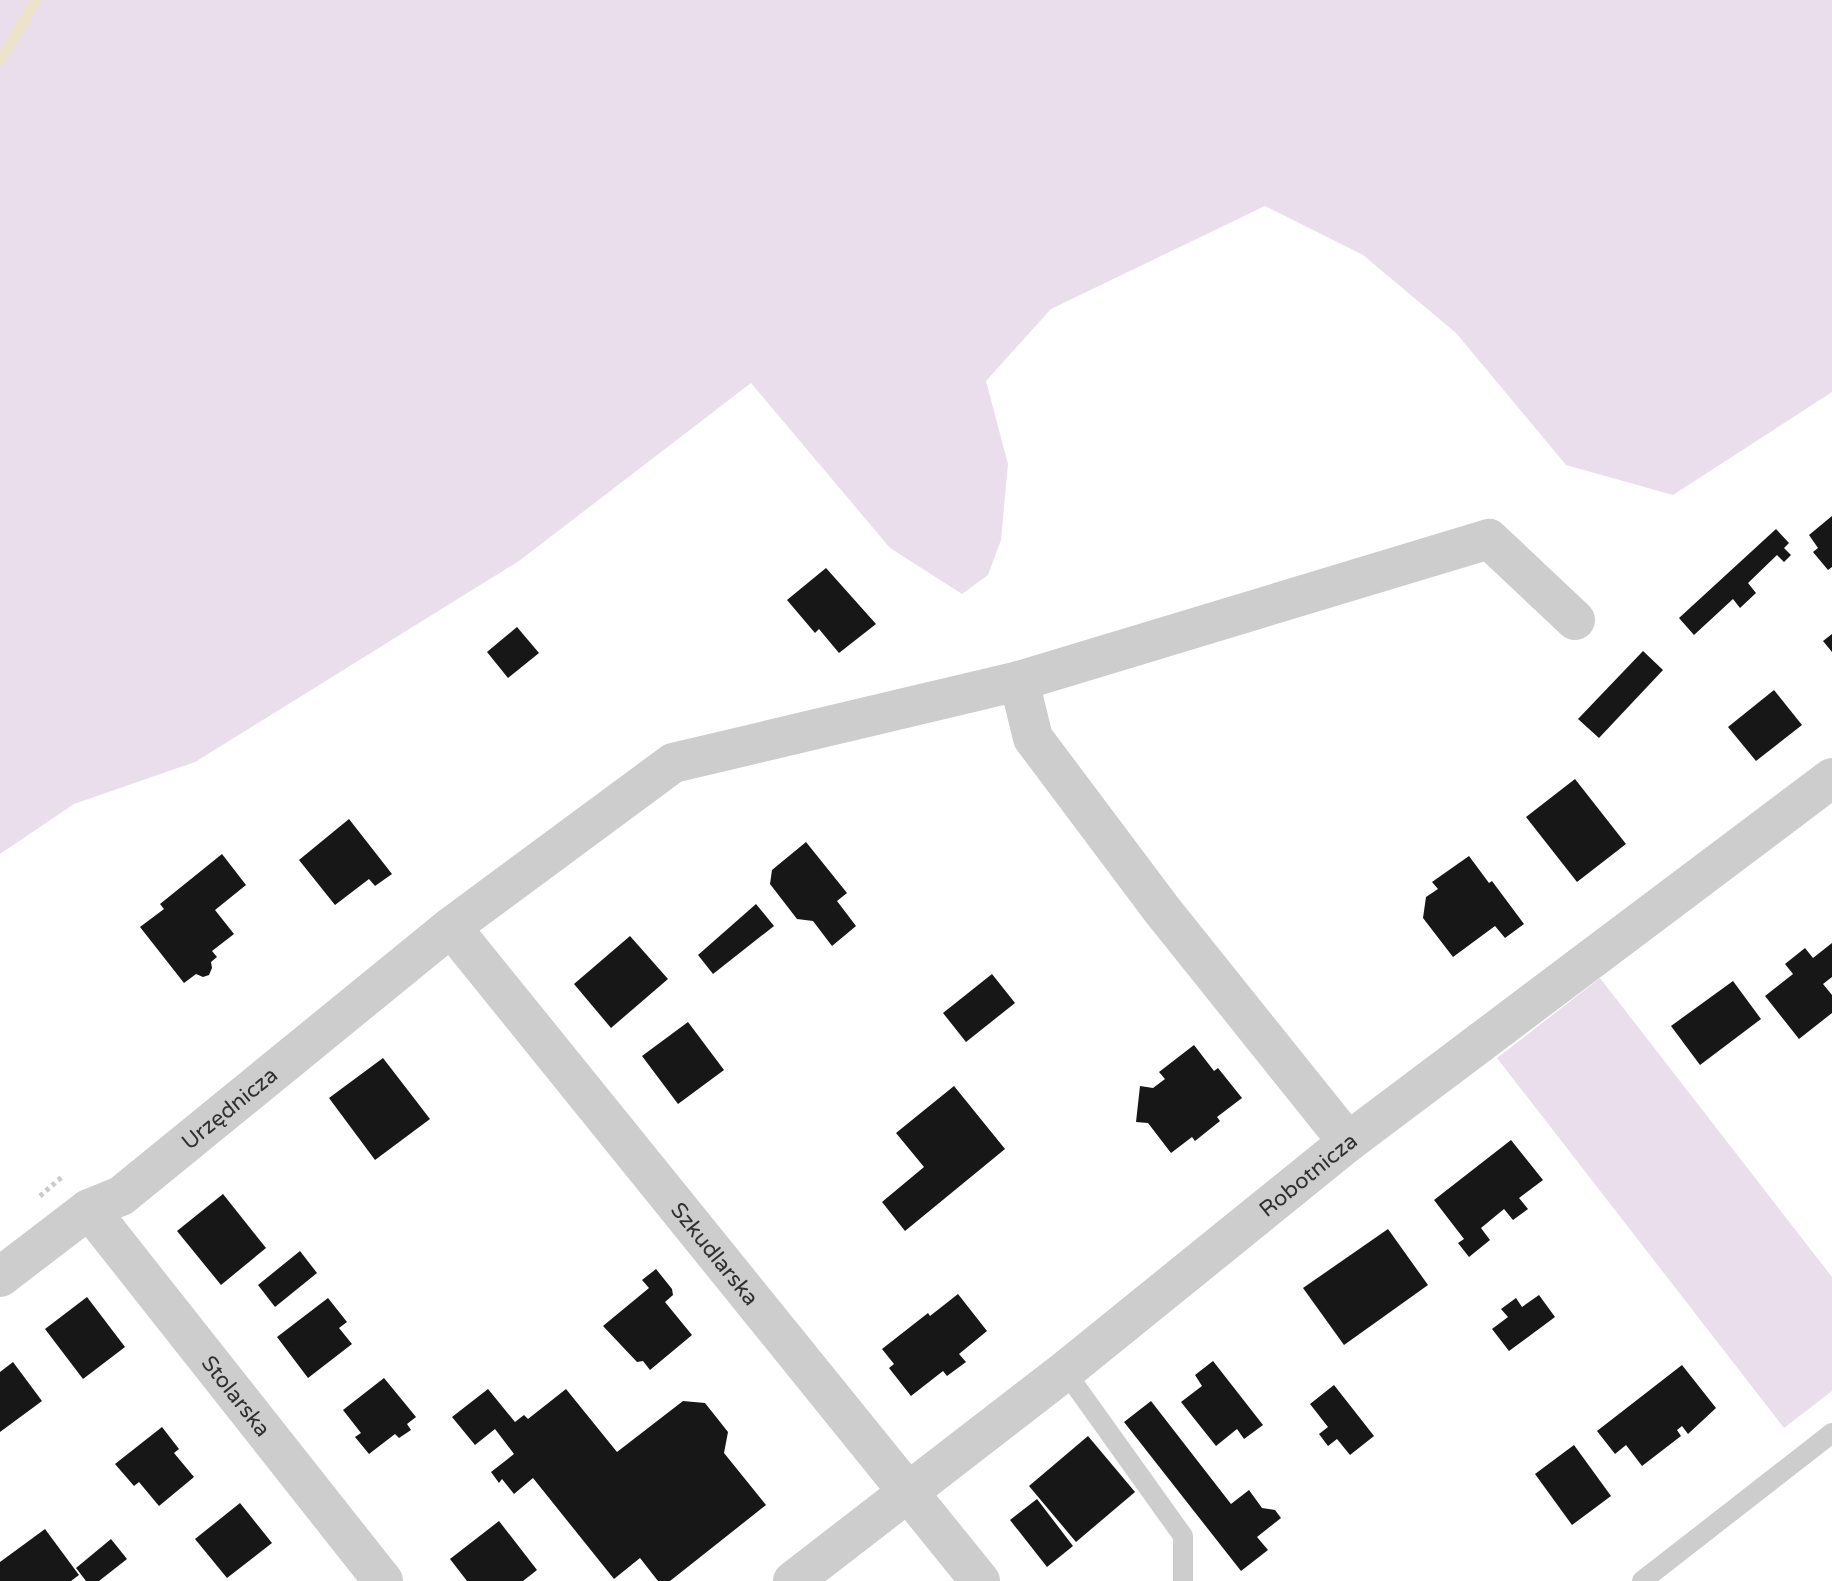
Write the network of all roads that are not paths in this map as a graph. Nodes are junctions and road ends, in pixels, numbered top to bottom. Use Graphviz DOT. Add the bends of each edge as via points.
graph roads {
  1 [pos="1575,620"];
  2 [pos="1019,681"];
  3 [pos="1832,778"];
  4 [pos="451,927"];
  5 [pos="1348,1142"];
  6 [pos="89,1209"];
  7 [pos="0,1277"];
  8 [pos="1065,1371"];
  9 [pos="1832,1433"];
  10 [pos="909,1491"];
  11 [pos="383,1581"];
  12 [pos="793,1581"];
  13 [pos="980,1581"];
  14 [pos="1183,1581"];
  15 [pos="1642,1581"];
  1 -- 2 [label="street, Urzędnicza" via="1489,539"];
  2 -- 4 [label="street, Urzędnicza" via="673,763"];
  2 -- 5 [label="street" via="1033,738 1162,910"];
  3 -- 5 [label="street, Robotnicza"];
  4 -- 6 [label="street, Urzędnicza" via="121,1196"];
  4 -- 10 [label="street, Szkudlarska"];
  5 -- 8 [label="street, Robotnicza"];
  6 -- 7 [label="street, Urzędnicza"];
  6 -- 11 [label="street, Stolarska"];
  8 -- 10 [label="street, Robotnicza"];
  8 -- 14 [label="lane" via="1183,1536"];
  9 -- 15 [label="lane"];
  10 -- 12 [label="street, Robotnicza"];
  10 -- 13 [label="street, Szkudlarska"];
}
